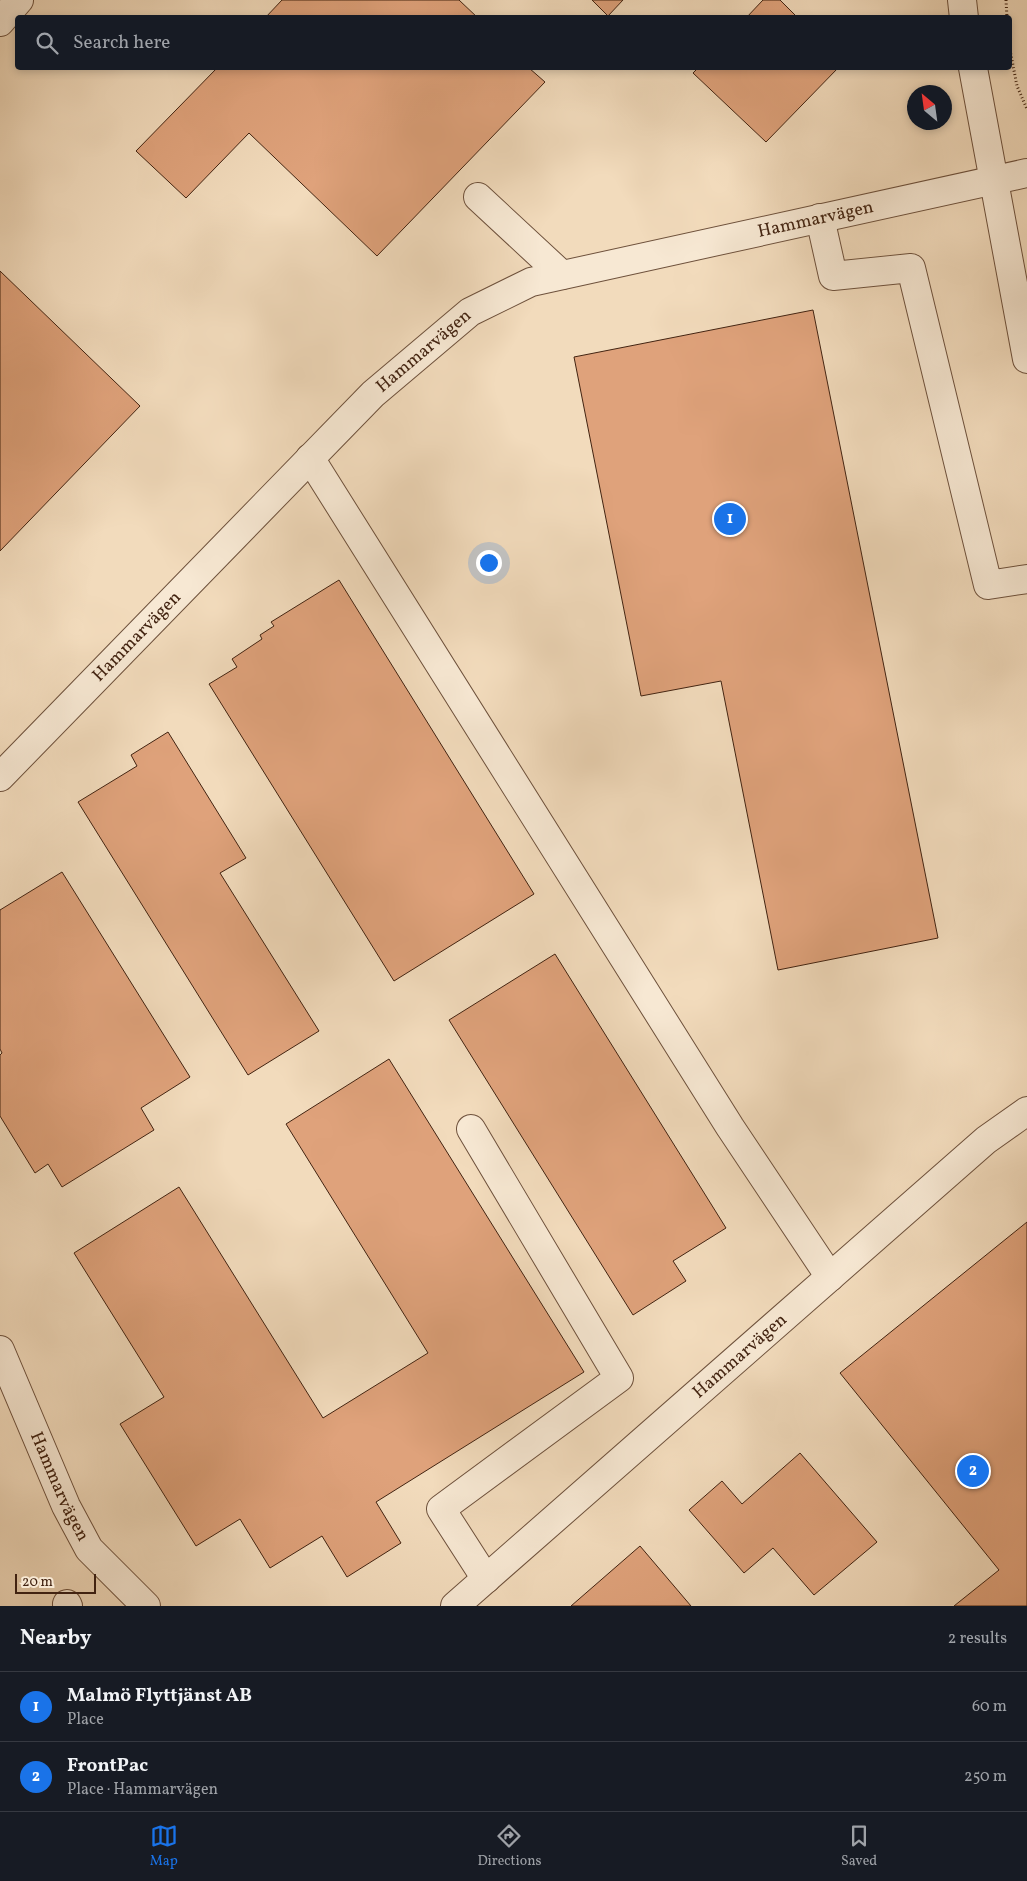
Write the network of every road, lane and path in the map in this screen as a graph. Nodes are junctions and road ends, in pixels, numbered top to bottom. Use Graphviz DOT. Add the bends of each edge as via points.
graph roads {
  1 [pos="19,0"];
  2 [pos="962,0"];
  3 [pos="1006,0"];
  4 [pos="964,15"];
  5 [pos="1007,15"];
  6 [pos="0,22"];
  7 [pos="1012,60"];
  8 [pos="973,70"];
  9 [pos="1027,108"];
  10 [pos="1027,174"];
  11 [pos="993,180"];
  12 [pos="478,197"];
  13 [pos="820,218"];
  14 [pos="562,275"];
  15 [pos="1027,360"];
  16 [pos="310,458"];
  17 [pos="1027,579"];
  18 [pos="0,777"];
  19 [pos="1027,1111"];
  20 [pos="471,1129"];
  21 [pos="830,1277"];
  22 [pos="0,1350"];
  23 [pos="486,1579"];
  24 [pos="146,1606"];
  25 [pos="455,1606"];
  1 -- 6 [label="street"];
  2 -- 4 [label="street"];
  3 -- 5 [label="path"];
  7 -- 9 [label="path" via="1017,86"];
  8 -- 11 [label="street"];
  10 -- 11 [label="street, Hammarvägen"];
  11 -- 13 [label="street, Hammarvägen"];
  11 -- 15 [label="street"];
  12 -- 14 [label="street"];
  13 -- 14 [label="street, Hammarvägen"];
  13 -- 17 [label="street" via="833,276 910,268 988,585"];
  14 -- 16 [label="street, Hammarvägen" via="531,282 470,312 373,394"];
  16 -- 18 [label="street, Hammarvägen"];
  16 -- 21 [label="street" via="730,1127"];
  19 -- 21 [label="street, Hammarvägen" via="986,1140"];
  20 -- 23 [label="street" via="619,1378 441,1509"];
  21 -- 23 [label="street, Hammarvägen"];
  22 -- 24 [label="street, Hammarvägen" via="66,1506 88,1549"];
  23 -- 25 [label="street, Hammarvägen"];
}
